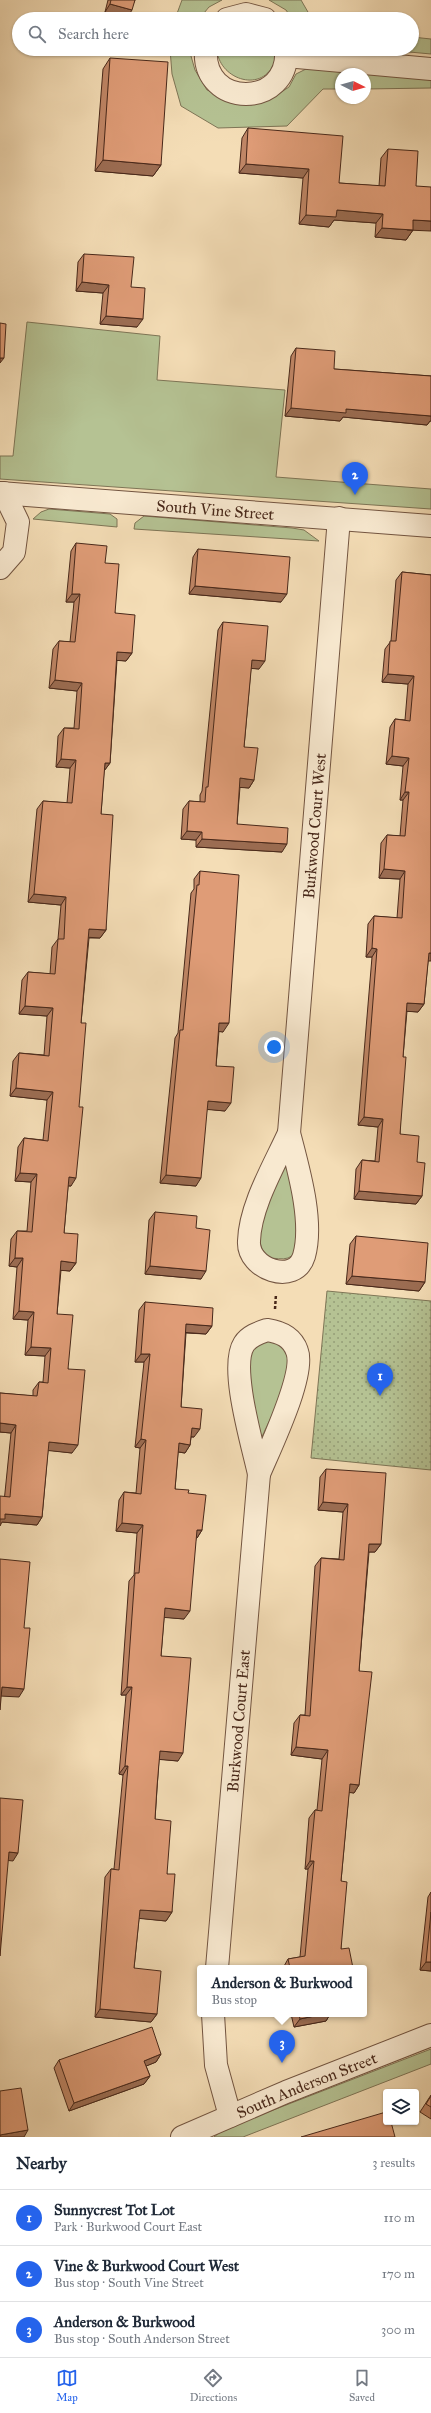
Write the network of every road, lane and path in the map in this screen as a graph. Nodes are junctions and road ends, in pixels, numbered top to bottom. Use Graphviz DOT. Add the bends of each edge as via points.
graph roads {
  1 [pos="206,56"];
  2 [pos="286,56"];
  3 [pos="313,56"];
  4 [pos="431,69"];
  5 [pos="1,496"];
  6 [pos="339,518"];
  7 [pos="431,526"];
  8 [pos="0,568"];
  9 [pos="288,1134"];
  10 [pos="276,1292"];
  11 [pos="275,1311"];
  12 [pos="259,1474"];
  13 [pos="217,1965"];
  14 [pos="213,2017"];
  15 [pos="431,2035"];
  16 [pos="230,2116"];
  17 [pos="182,2137"];
  1 -- 2 [label="street" via="209,70 216,82 227,90 240,94 266,90 284,70"];
  3 -- 4 [label="street"];
  5 -- 6 [label="street, South Vine Street"];
  5 -- 8 [label="street" via="18,522 14,552"];
  6 -- 7 [label="street, South Vine Street"];
  6 -- 9 [label="street, Burkwood Court West"];
  9 -- 9 [label="street, Burkwood Court West" via="251,1219 248,1243 251,1255 260,1265 283,1272 296,1266 303,1258 307,1235 301,1181"];
  10 -- 11 [label="path"];
  12 -- 12 [label="street, Burkwood Court East" via="294,1388 298,1362 298,1352 290,1339 280,1332 267,1330 254,1334 244,1344 239,1357 244,1409"];
  12 -- 13 [label="street, Burkwood Court East"];
  14 -- 16 [label="street" via="216,2065"];
  15 -- 16 [label="street, South Anderson Street"];
  16 -- 17 [label="street, South Anderson Street"];
}
